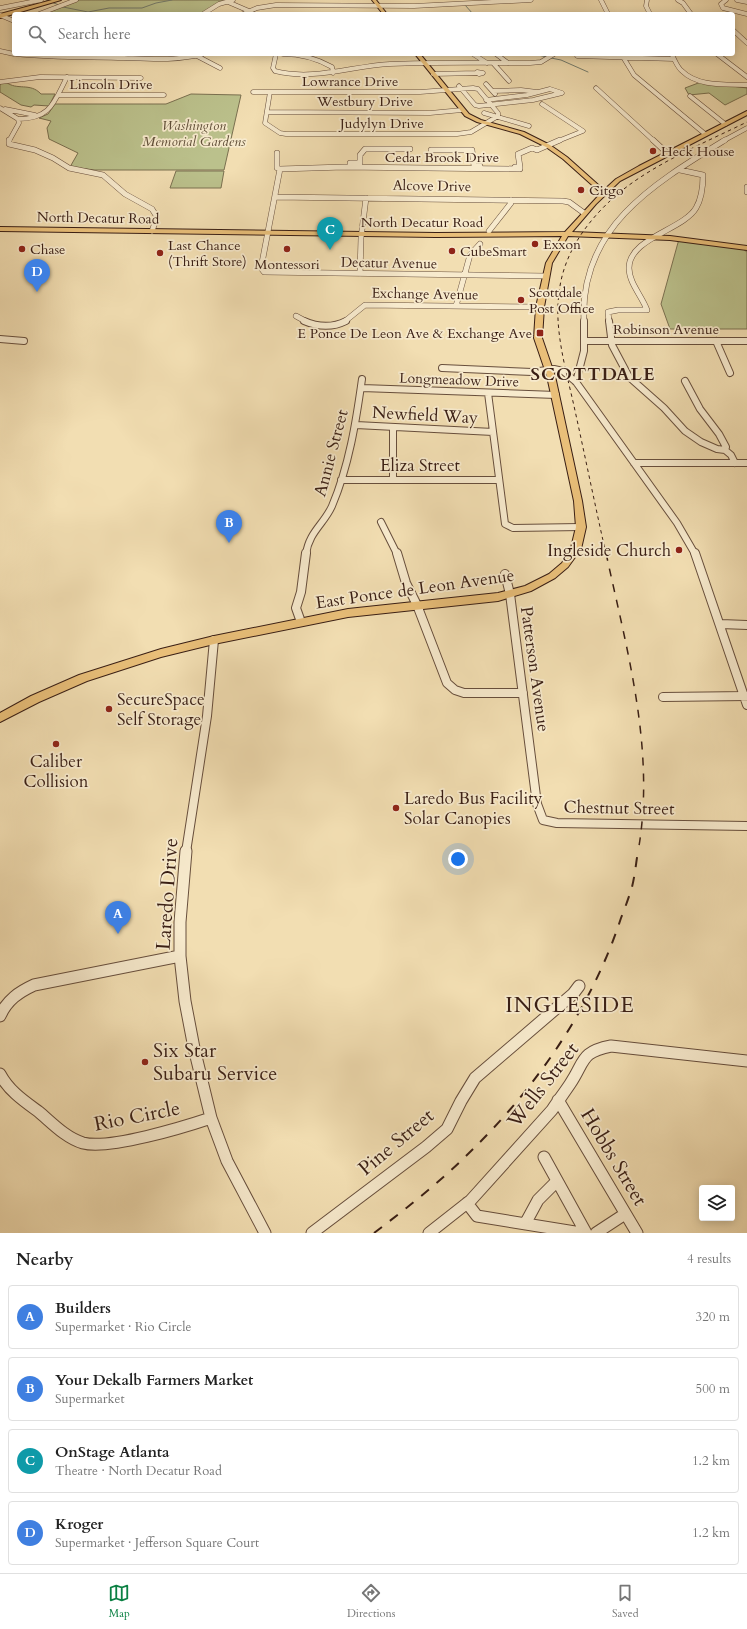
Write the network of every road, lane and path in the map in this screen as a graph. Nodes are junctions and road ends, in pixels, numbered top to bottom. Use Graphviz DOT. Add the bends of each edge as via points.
graph roads {
  1 [pos="76,0"];
  2 [pos="233,0"];
  3 [pos="374,0"];
  4 [pos="432,0"];
  5 [pos="531,0"];
  6 [pos="601,0"];
  7 [pos="647,0"];
  8 [pos="678,0"];
  9 [pos="726,0"];
  10 [pos="737,0"];
  11 [pos="62,1"];
  12 [pos="490,1"];
  13 [pos="228,2"];
  14 [pos="747,2"];
  15 [pos="44,3"];
  16 [pos="434,5"];
  17 [pos="378,6"];
  18 [pos="0,8"];
  19 [pos="249,11"];
  20 [pos="20,12"];
  21 [pos="44,12"];
  22 [pos="206,12"];
  23 [pos="383,12"];
  24 [pos="607,12"];
  25 [pos="649,12"];
  26 [pos="690,12"];
  27 [pos="12,14"];
  28 [pos="747,14"];
  29 [pos="1,16"];
  30 [pos="12,20"];
  31 [pos="735,32"];
  32 [pos="747,42"];
  33 [pos="0,51"];
  34 [pos="12,53"];
  35 [pos="40,56"];
  36 [pos="86,56"];
  37 [pos="197,56"];
  38 [pos="276,56"];
  39 [pos="309,56"];
  40 [pos="419,56"];
  41 [pos="477,56"];
  42 [pos="499,56"];
  43 [pos="551,56"];
  44 [pos="577,56"];
  45 [pos="673,56"];
  46 [pos="721,56"];
  47 [pos="313,57"];
  48 [pos="623,57"];
  49 [pos="83,58"];
  50 [pos="674,59"];
  51 [pos="487,63"];
  52 [pos="493,63"];
  53 [pos="508,63"];
  54 [pos="425,64"];
  55 [pos="220,68"];
  56 [pos="334,73"];
  57 [pos="476,73"];
  58 [pos="433,74"];
  59 [pos="67,77"];
  60 [pos="747,77"];
  61 [pos="141,78"];
  62 [pos="510,81"];
  63 [pos="0,82"];
  64 [pos="458,84"];
  65 [pos="486,84"];
  66 [pos="747,85"];
  67 [pos="461,88"];
  68 [pos="596,88"];
  69 [pos="446,90"];
  70 [pos="493,91"];
  71 [pos="253,92"];
  72 [pos="270,92"];
  73 [pos="538,92"];
  74 [pos="58,95"];
  75 [pos="164,95"];
  76 [pos="690,96"];
  77 [pos="499,98"];
  78 [pos="486,100"];
  79 [pos="542,104"];
  80 [pos="490,105"];
  81 [pos="0,108"];
  82 [pos="462,110"];
  83 [pos="267,112"];
  84 [pos="484,113"];
  85 [pos="747,113"];
  86 [pos="516,115"];
  87 [pos="40,116"];
  88 [pos="496,117"];
  89 [pos="18,119"];
  90 [pos="509,120"];
  91 [pos="486,123"];
  92 [pos="725,124"];
  93 [pos="529,126"];
  94 [pos="747,128"];
  95 [pos="705,134"];
  96 [pos="548,146"];
  97 [pos="410,150"];
  98 [pos="431,150"];
  99 [pos="277,153"];
  100 [pos="667,153"];
  101 [pos="291,163"];
  102 [pos="360,166"];
  103 [pos="474,167"];
  104 [pos="280,168"];
  105 [pos="680,170"];
  106 [pos="747,187"];
  107 [pos="747,192"];
  108 [pos="604,193"];
  109 [pos="276,197"];
  110 [pos="366,198"];
  111 [pos="511,200"];
  112 [pos="584,213"];
  113 [pos="0,229"];
  114 [pos="489,230"];
  115 [pos="152,231"];
  116 [pos="268,232"];
  117 [pos="362,234"];
  118 [pos="566,235"];
  119 [pos="606,235"];
  120 [pos="657,236"];
  121 [pos="480,244"];
  122 [pos="747,248"];
  123 [pos="360,274"];
  124 [pos="464,276"];
  125 [pos="546,276"];
  126 [pos="456,306"];
  127 [pos="540,307"];
  128 [pos="296,316"];
  129 [pos="0,339"];
  130 [pos="24,341"];
  131 [pos="585,341"];
  132 [pos="611,341"];
  133 [pos="716,341"];
  134 [pos="747,341"];
  135 [pos="442,368"];
  136 [pos="549,369"];
  137 [pos="730,373"];
  138 [pos="362,378"];
  139 [pos="685,381"];
  140 [pos="576,382"];
  141 [pos="362,388"];
  142 [pos="488,393"];
  143 [pos="556,396"];
  144 [pos="356,425"];
  145 [pos="392,428"];
  146 [pos="493,432"];
  147 [pos="725,450"];
  148 [pos="634,463"];
  149 [pos="735,463"];
  150 [pos="747,463"];
  151 [pos="342,480"];
  152 [pos="393,480"];
  153 [pos="499,480"];
  154 [pos="381,522"];
  155 [pos="581,528"];
  156 [pos="505,574"];
  157 [pos="510,594"];
  158 [pos="417,605"];
  159 [pos="301,622"];
  160 [pos="721,624"];
  161 [pos="747,626"];
  162 [pos="214,640"];
  163 [pos="523,693"];
  164 [pos="746,696"];
  165 [pos="664,698"];
  166 [pos="747,705"];
  167 [pos="0,718"];
  168 [pos="533,768"];
  169 [pos="747,826"];
  170 [pos="180,956"];
  171 [pos="580,986"];
  172 [pos="0,1016"];
  173 [pos="747,1061"];
  174 [pos="0,1074"];
  175 [pos="558,1100"];
  176 [pos="211,1118"];
  177 [pos="544,1157"];
  178 [pos="557,1180"];
  179 [pos="467,1203"];
  180 [pos="625,1214"];
  181 [pos="525,1224"];
  182 [pos="265,1233"];
  183 [pos="312,1233"];
  184 [pos="429,1233"];
  185 [pos="582,1233"];
  186 [pos="586,1233"];
  187 [pos="596,1233"];
  188 [pos="637,1233"];
  1 -- 11 [label="street"];
  2 -- 13 [label="street"];
  3 -- 17 [label="main road"];
  4 -- 16 [label="street"];
  5 -- 12 [label="street"];
  6 -- 24 [label="street"];
  7 -- 25 [label="street"];
  8 -- 26 [label="street"];
  9 -- 28 [label="street" via="721,4 723,8"];
  10 -- 14 [label="street"];
  11 -- 15 [label="highway"];
  11 -- 21 [label="street"];
  12 -- 16 [label="street"];
  13 -- 19 [label="street"];
  13 -- 22 [label="street"];
  15 -- 18 [label="street" via="34,2"];
  15 -- 20 [label="highway"];
  16 -- 17 [label="street"];
  17 -- 19 [label="street" via="276,5"];
  17 -- 23 [label="main road"];
  27 -- 29 [label="highway"];
  29 -- 30 [label="street"];
  31 -- 32 [label="street"];
  33 -- 34 [label="street"];
  35 -- 49 [label="street"];
  36 -- 49 [label="street"];
  37 -- 49 [label="street" via="174,59"];
  37 -- 55 [label="street"];
  38 -- 56 [label="street" via="273,68 278,72"];
  39 -- 47 [label="street"];
  40 -- 54 [label="main road"];
  41 -- 51 [label="street"];
  42 -- 53 [label="street"];
  43 -- 53 [label="street" via="541,62"];
  44 -- 48 [label="street"];
  45 -- 50 [label="street"];
  46 -- 60 [label="street"];
  47 -- 56 [label="street" via="332,67"];
  48 -- 50 [label="street"];
  48 -- 95 [label="street" via="634,75"];
  50 -- 66 [label="street" via="684,74 698,80"];
  51 -- 52 [label="street"];
  51 -- 54 [label="street"];
  52 -- 53 [label="street"];
  52 -- 62 [label="street"];
  54 -- 56 [label="street" via="379,64"];
  54 -- 58 [label="main road"];
  57 -- 58 [label="street"];
  58 -- 69 [label="main road"];
  59 -- 61 [label="street"];
  59 -- 63 [label="street" via="25,78"];
  59 -- 74 [label="street"];
  64 -- 67 [label="street"];
  65 -- 70 [label="street"];
  67 -- 69 [label="street, Lowrance Drive"];
  67 -- 78 [label="street, Lowrance Drive" via="478,89"];
  67 -- 80 [label="street" via="475,105"];
  68 -- 100 [label="street"];
  69 -- 72 [label="street, Lowrance Drive"];
  69 -- 82 [label="main road"];
  70 -- 73 [label="street" via="526,89"];
  70 -- 77 [label="street"];
  71 -- 72 [label="street, Lowrance Drive"];
  72 -- 83 [label="street"];
  73 -- 77 [label="street"];
  73 -- 80 [label="street" via="550,89 562,94"];
  74 -- 75 [label="street, Lincoln Drive"];
  74 -- 87 [label="street" via="51,108"];
  76 -- 92 [label="street"];
  77 -- 78 [label="street"];
  78 -- 80 [label="street"];
  79 -- 96 [label="street" via="583,131"];
  80 -- 88 [label="street" via="498,113"];
  81 -- 87 [label="street"];
  81 -- 89 [label="street"];
  82 -- 83 [label="street, Westbury Drive"];
  82 -- 91 [label="main road" via="472,118"];
  83 -- 91 [label="street, Judylyn Drive" via="265,123 286,134 457,134 471,132"];
  84 -- 88 [label="street"];
  85 -- 92 [label="main road, East Ponce de Leon Avenue"];
  86 -- 90 [label="street"];
  87 -- 89 [label="street"];
  88 -- 90 [label="street"];
  88 -- 91 [label="street, Judylyn Drive"];
  89 -- 115 [label="street" via="19,125 9,144 35,150 69,168 103,175 125,194 152,209 156,217"];
  90 -- 93 [label="street"];
  91 -- 96 [label="main road" via="522,133"];
  92 -- 95 [label="main road, East Ponce de Leon Avenue"];
  94 -- 105 [label="street"];
  95 -- 100 [label="main road, East Ponce de Leon Avenue"];
  96 -- 103 [label="street, Cedar Brook Drive" via="537,150 532,148 518,154 520,169"];
  96 -- 108 [label="main road"];
  97 -- 102 [label="street, Cedar Brook Drive" via="365,149 360,155"];
  98 -- 103 [label="street, Cedar Brook Drive" via="472,150"];
  99 -- 104 [label="street" via="277,168"];
  100 -- 108 [label="main road, East Ponce de Leon Avenue" via="626,175"];
  101 -- 102 [label="street, Cedar Brook Drive"];
  102 -- 103 [label="street, Cedar Brook Drive"];
  102 -- 104 [label="street, Cedar Brook Drive"];
  104 -- 109 [label="street"];
  105 -- 119 [label="street" via="634,203"];
  105 -- 120 [label="street" via="703,175 698,205 688,216"];
  106 -- 107 [label="street"];
  108 -- 112 [label="main road, East Ponce de Leon Avenue"];
  109 -- 110 [label="street, Alcove Drive"];
  109 -- 116 [label="street"];
  110 -- 111 [label="street, Alcove Drive"];
  110 -- 117 [label="street"];
  111 -- 112 [label="street, Alcove Drive" via="567,201"];
  111 -- 114 [label="street"];
  112 -- 118 [label="main road, East Ponce de Leon Avenue"];
  113 -- 115 [label="main road, North Decatur Road"];
  115 -- 116 [label="main road, North Decatur Road"];
  116 -- 117 [label="main road, North Decatur Road"];
  116 -- 123 [label="street, Decatur Avenue" via="261,270 264,272"];
  117 -- 118 [label="main road, North Decatur Road"];
  117 -- 123 [label="street"];
  118 -- 119 [label="main road, North Decatur Road"];
  118 -- 125 [label="main road, East Ponce de Leon Avenue" via="549,263"];
  119 -- 120 [label="main road, North Decatur Road"];
  119 -- 131 [label="street" via="586,283 583,311"];
  120 -- 122 [label="main road, North Decatur Road"];
  120 -- 132 [label="street" via="640,248 629,261 632,278 647,310 608,312"];
  121 -- 124 [label="street" via="470,255"];
  123 -- 124 [label="street, Decatur Avenue"];
  124 -- 125 [label="street, Decatur Avenue"];
  124 -- 126 [label="street"];
  125 -- 127 [label="main road, East Ponce de Leon Avenue"];
  126 -- 127 [label="street, Exchange Avenue"];
  126 -- 128 [label="street, Exchange Avenue" via="365,305 340,325 329,326 309,323"];
  127 -- 136 [label="main road, East Ponce de Leon Avenue" via="538,338"];
  129 -- 130 [label="street"];
  131 -- 132 [label="street, Robinson Avenue"];
  131 -- 140 [label="street"];
  132 -- 133 [label="street, Robinson Avenue"];
  132 -- 147 [label="street" via="630,378 685,431 701,442"];
  133 -- 134 [label="street, Robinson Avenue"];
  133 -- 137 [label="street"];
  135 -- 136 [label="street" via="532,372"];
  136 -- 140 [label="street" via="564,371"];
  136 -- 143 [label="main road, East Ponce de Leon Avenue"];
  138 -- 141 [label="street, Annie Street"];
  139 -- 147 [label="street" via="700,409 719,434"];
  140 -- 148 [label="street"];
  141 -- 142 [label="street, Longmeadow Drive"];
  141 -- 144 [label="street, Annie Street"];
  142 -- 143 [label="street, Longmeadow Drive"];
  142 -- 146 [label="street"];
  143 -- 155 [label="main road, East Ponce de Leon Avenue" via="578,501"];
  144 -- 145 [label="street, Newfield Way"];
  144 -- 151 [label="street, Annie Street"];
  145 -- 146 [label="street, Newfield Way"];
  145 -- 152 [label="street"];
  146 -- 153 [label="street"];
  147 -- 149 [label="street"];
  148 -- 149 [label="street"];
  148 -- 160 [label="street" via="692,547"];
  149 -- 150 [label="street"];
  151 -- 152 [label="street, Eliza Street"];
  151 -- 159 [label="street, Annie Street" via="331,508 316,528 307,546 296,608"];
  152 -- 153 [label="street, Eliza Street"];
  153 -- 155 [label="street" via="505,524 510,527"];
  154 -- 158 [label="street" via="397,553 406,583"];
  155 -- 157 [label="main road, East Ponce de Leon Avenue" via="576,549 565,565 544,582"];
  156 -- 157 [label="street, Patterson Avenue"];
  157 -- 158 [label="main road, East Ponce de Leon Avenue" via="485,599"];
  157 -- 163 [label="street, Patterson Avenue"];
  158 -- 159 [label="main road, East Ponce de Leon Avenue" via="348,613"];
  158 -- 163 [label="street" via="447,683 464,693"];
  159 -- 162 [label="main road, East Ponce de Leon Avenue"];
  160 -- 161 [label="street"];
  160 -- 164 [label="street"];
  162 -- 167 [label="main road, East Ponce de Leon Avenue" via="123,664 83,678"];
  162 -- 170 [label="street, Laredo Drive" via="207,716 184,867"];
  163 -- 168 [label="street, Patterson Avenue"];
  164 -- 165 [label="street"];
  164 -- 166 [label="street"];
  168 -- 169 [label="street, Chestnut Street" via="539,812 544,820 551,822"];
  170 -- 172 [label="street" via="34,985 13,997"];
  170 -- 176 [label="street, Laredo Drive" via="185,1001"];
  171 -- 183 [label="street, Pine Street" via="475,1078 447,1129"];
  173 -- 175 [label="street, Wells Street" via="611,1046 596,1049 584,1059 570,1085"];
  174 -- 176 [label="street, Rio Circle" via="19,1097 77,1140 92,1145 185,1127"];
  175 -- 179 [label="street, Wells Street" via="552,1110"];
  175 -- 180 [label="street, Hobbs Street"];
  176 -- 182 [label="street, Laredo Drive" via="227,1161"];
  177 -- 178 [label="street"];
  178 -- 181 [label="street" via="538,1200"];
  178 -- 186 [label="street"];
  179 -- 181 [label="street" via="477,1216"];
  179 -- 184 [label="street, Wells Street"];
  180 -- 187 [label="street"];
  180 -- 188 [label="street, Hobbs Street"];
  181 -- 185 [label="street"];
}
